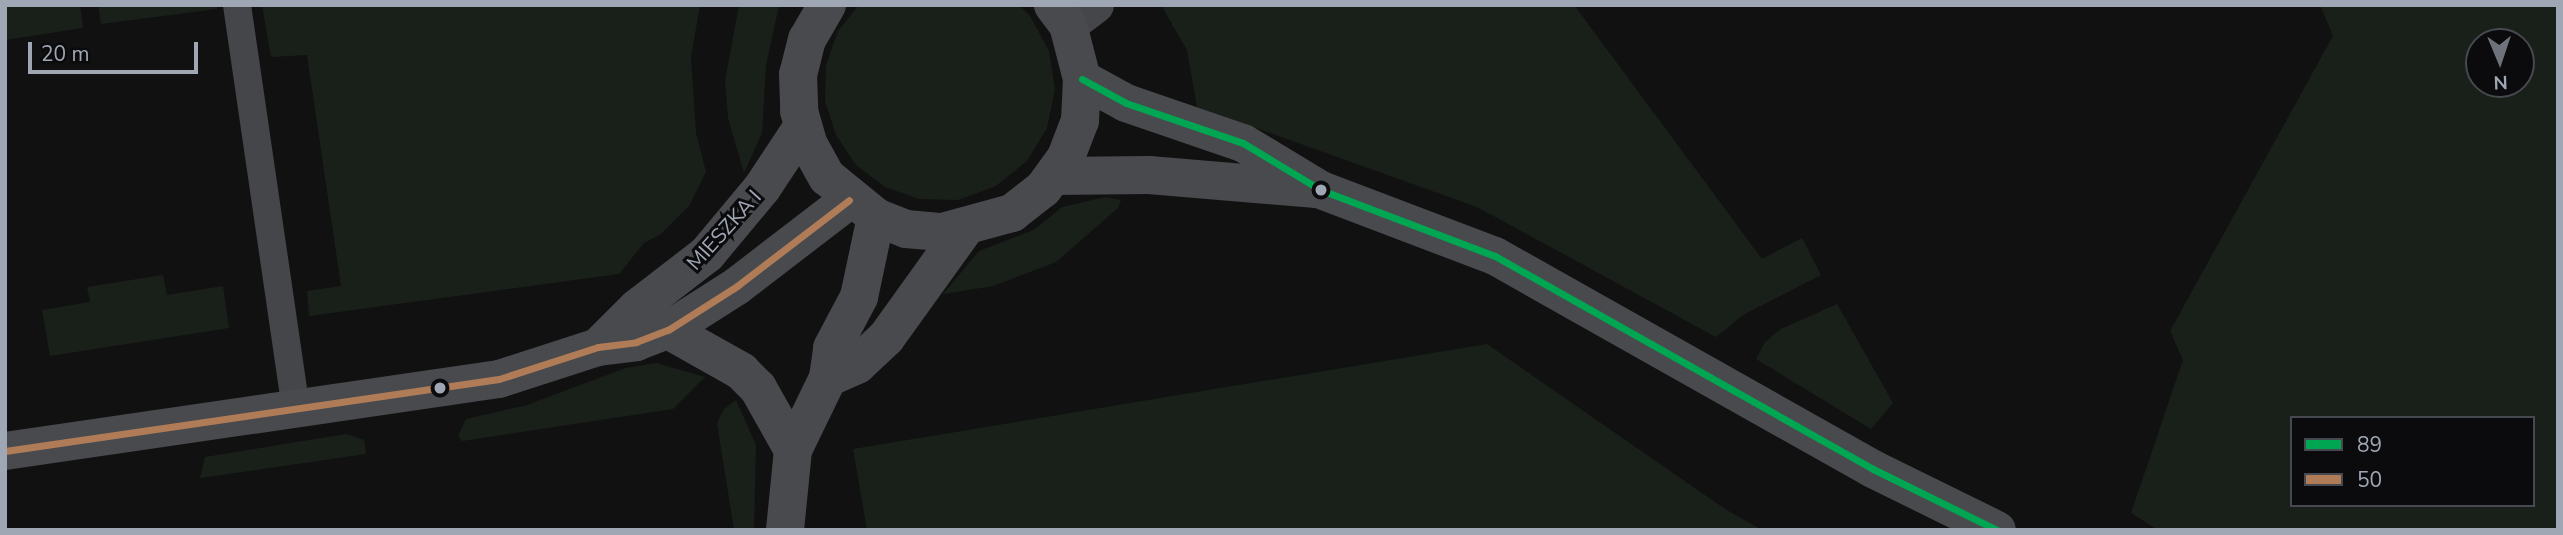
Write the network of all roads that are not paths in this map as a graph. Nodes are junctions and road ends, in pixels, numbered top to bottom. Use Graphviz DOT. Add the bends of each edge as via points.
graph roads {
  1 [pos="237,5"];
  2 [pos="821,8"];
  3 [pos="1072,12"];
  4 [pos="1082,79"];
  5 [pos="803,126"];
  6 [pos="1053,176"];
  7 [pos="1321,190"];
  8 [pos="863,208"];
  9 [pos="965,228"];
  10 [pos="668,330"];
  11 [pos="598,346"];
  12 [pos="828,378"];
  13 [pos="296,409"];
  14 [pos="793,450"];
  15 [pos="5,451"];
  16 [pos="785,530"];
  17 [pos="1997,530"];
  1 -- 13 [label="lane"];
  2 -- 5 [label="street" via="798,74"];
  3 -- 4 [label="street"];
  4 -- 6 [label="street" via="1080,121"];
  4 -- 7 [label="street" via="1126,103 1243,143"];
  5 -- 8 [label="street" via="827,177"];
  5 -- 11 [label="street, MIESZKA I" via="762,188 707,254 637,308"];
  6 -- 7 [label="street" via="1149,175"];
  6 -- 9 [label="street" via="1012,213"];
  7 -- 17 [label="street" via="1495,256 1873,469"];
  8 -- 9 [label="street" via="906,229 942,232"];
  8 -- 10 [label="street, MIESZKA I"];
  8 -- 12 [label="street" via="859,297 832,348"];
  9 -- 12 [label="street" via="886,338 857,365"];
  10 -- 11 [label="street, MIESZKA I" via="636,342"];
  10 -- 14 [label="street" via="741,371 758,388"];
  11 -- 13 [label="street, MIESZKA I" via="499,379"];
  12 -- 14 [label="street"];
  13 -- 15 [label="street, MIESZKA I"];
  14 -- 16 [label="street"];
}
